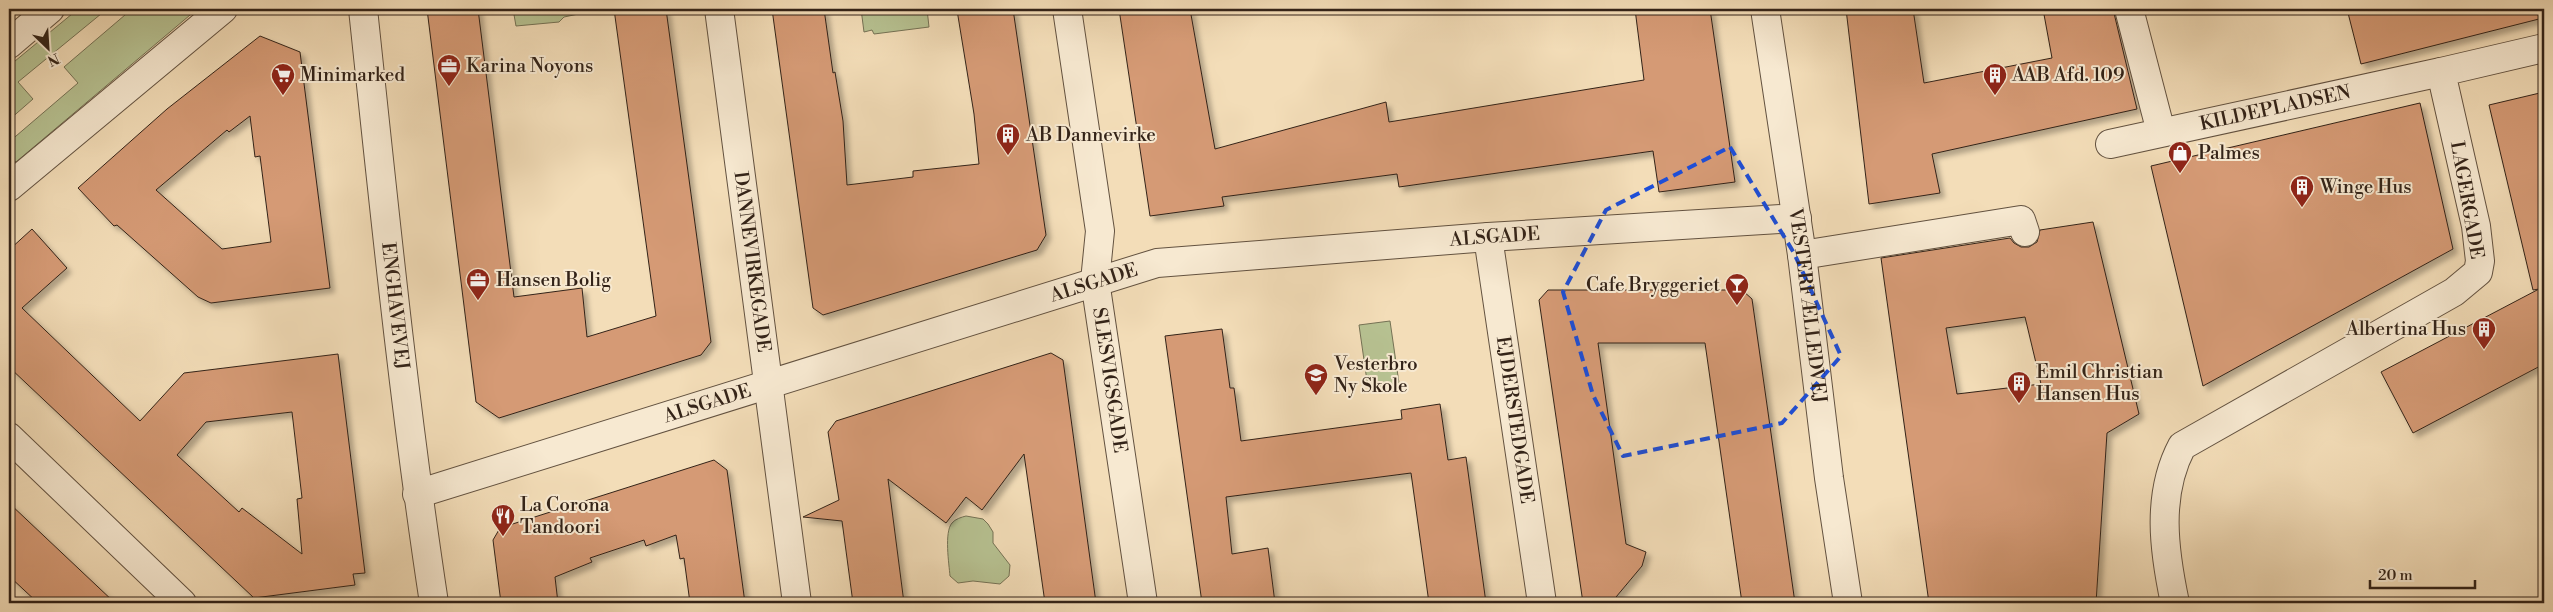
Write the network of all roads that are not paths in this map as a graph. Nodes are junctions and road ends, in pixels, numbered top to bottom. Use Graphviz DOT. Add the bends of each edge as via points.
graph roads {
  1 [pos="50,9"];
  2 [pos="223,9"];
  3 [pos="363,9"];
  4 [pos="719,9"];
  5 [pos="1067,9"];
  6 [pos="1765,9"];
  7 [pos="2129,9"];
  8 [pos="9,44"];
  9 [pos="2544,48"];
  10 [pos="2441,72"];
  11 [pos="2161,132"];
  12 [pos="2110,144"];
  13 [pos="9,187"];
  14 [pos="1797,218"];
  15 [pos="2025,232"];
  16 [pos="1488,237"];
  17 [pos="1802,255"];
  18 [pos="1095,282"];
  19 [pos="768,386"];
  20 [pos="9,437"];
  21 [pos="417,494"];
  22 [pos="182,603"];
  23 [pos="434,603"];
  24 [pos="797,603"];
  25 [pos="1143,603"];
  26 [pos="1542,603"];
  27 [pos="1848,603"];
  28 [pos="2175,603"];
  1 -- 8 [label="street"];
  2 -- 13 [label="street"];
  3 -- 21 [label="street, ENGHAVEVEJ"];
  4 -- 19 [label="street, DANNEVIRKEGADE"];
  5 -- 18 [label="street, SLESVIGSGADE" via="1100,232"];
  6 -- 14 [label="street, VESTERFÆLLEDVEJ"];
  7 -- 11 [label="street"];
  9 -- 10 [label="street"];
  10 -- 11 [label="street, KILDEPLADSEN"];
  10 -- 28 [label="street, LAGERGADE" via="2476,226 2478,272 2454,292 2182,446 2168,479 2165,506 2167,567"];
  11 -- 12 [label="street, KILDEPLADSEN"];
  14 -- 16 [label="street, ALSGADE"];
  14 -- 17 [label="street, VESTERFÆLLEDVEJ"];
  15 -- 17 [label="street" via="2021,220"];
  16 -- 18 [label="street, ALSGADE" via="1157,263"];
  16 -- 26 [label="street, EJDERSTEDGADE"];
  17 -- 27 [label="street, VESTERFÆLLEDVEJ"];
  18 -- 19 [label="street, ALSGADE"];
  18 -- 25 [label="street, SLESVIGSGADE"];
  19 -- 21 [label="street, ALSGADE"];
  19 -- 24 [label="street, DANNEVIRKEGADE"];
  20 -- 22 [label="street"];
  21 -- 23 [label="street, ENGHAVEVEJ"];
}
